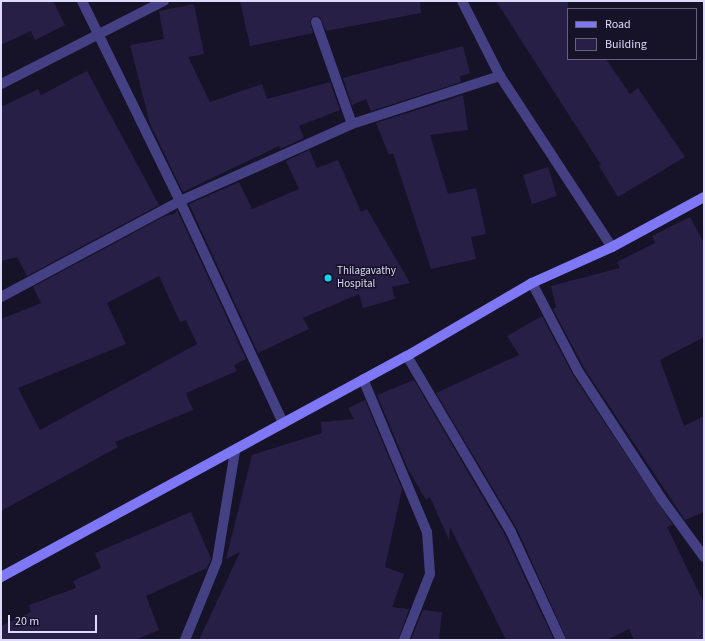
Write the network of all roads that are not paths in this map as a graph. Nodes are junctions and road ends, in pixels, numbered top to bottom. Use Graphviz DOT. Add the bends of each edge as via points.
graph roads {
  1 [pos="82,1"];
  2 [pos="164,1"];
  3 [pos="462,1"];
  4 [pos="316,22"];
  5 [pos="98,34"];
  6 [pos="500,76"];
  7 [pos="1,84"];
  8 [pos="352,124"];
  9 [pos="704,197"];
  10 [pos="180,201"];
  11 [pos="612,247"];
  12 [pos="532,283"];
  13 [pos="1,297"];
  14 [pos="407,356"];
  15 [pos="364,379"];
  16 [pos="283,423"];
  17 [pos="235,451"];
  18 [pos="704,557"];
  19 [pos="1,578"];
  20 [pos="186,640"];
  21 [pos="404,640"];
  22 [pos="561,640"];
  1 -- 5 [label="street"];
  2 -- 5 [label="street"];
  3 -- 6 [label="street"];
  4 -- 8 [label="street"];
  5 -- 7 [label="street"];
  5 -- 10 [label="street"];
  6 -- 8 [label="street"];
  6 -- 11 [label="street"];
  8 -- 10 [label="street"];
  9 -- 11 [label="street"];
  10 -- 13 [label="street"];
  10 -- 16 [label="street"];
  11 -- 12 [label="street"];
  12 -- 14 [label="street"];
  12 -- 18 [label="street" via="578,371 661,498"];
  14 -- 15 [label="street"];
  14 -- 22 [label="street" via="511,532"];
  15 -- 16 [label="street"];
  15 -- 21 [label="street" via="427,532 430,574"];
  16 -- 17 [label="street"];
  17 -- 19 [label="street"];
  17 -- 20 [label="street" via="217,560"];
}
